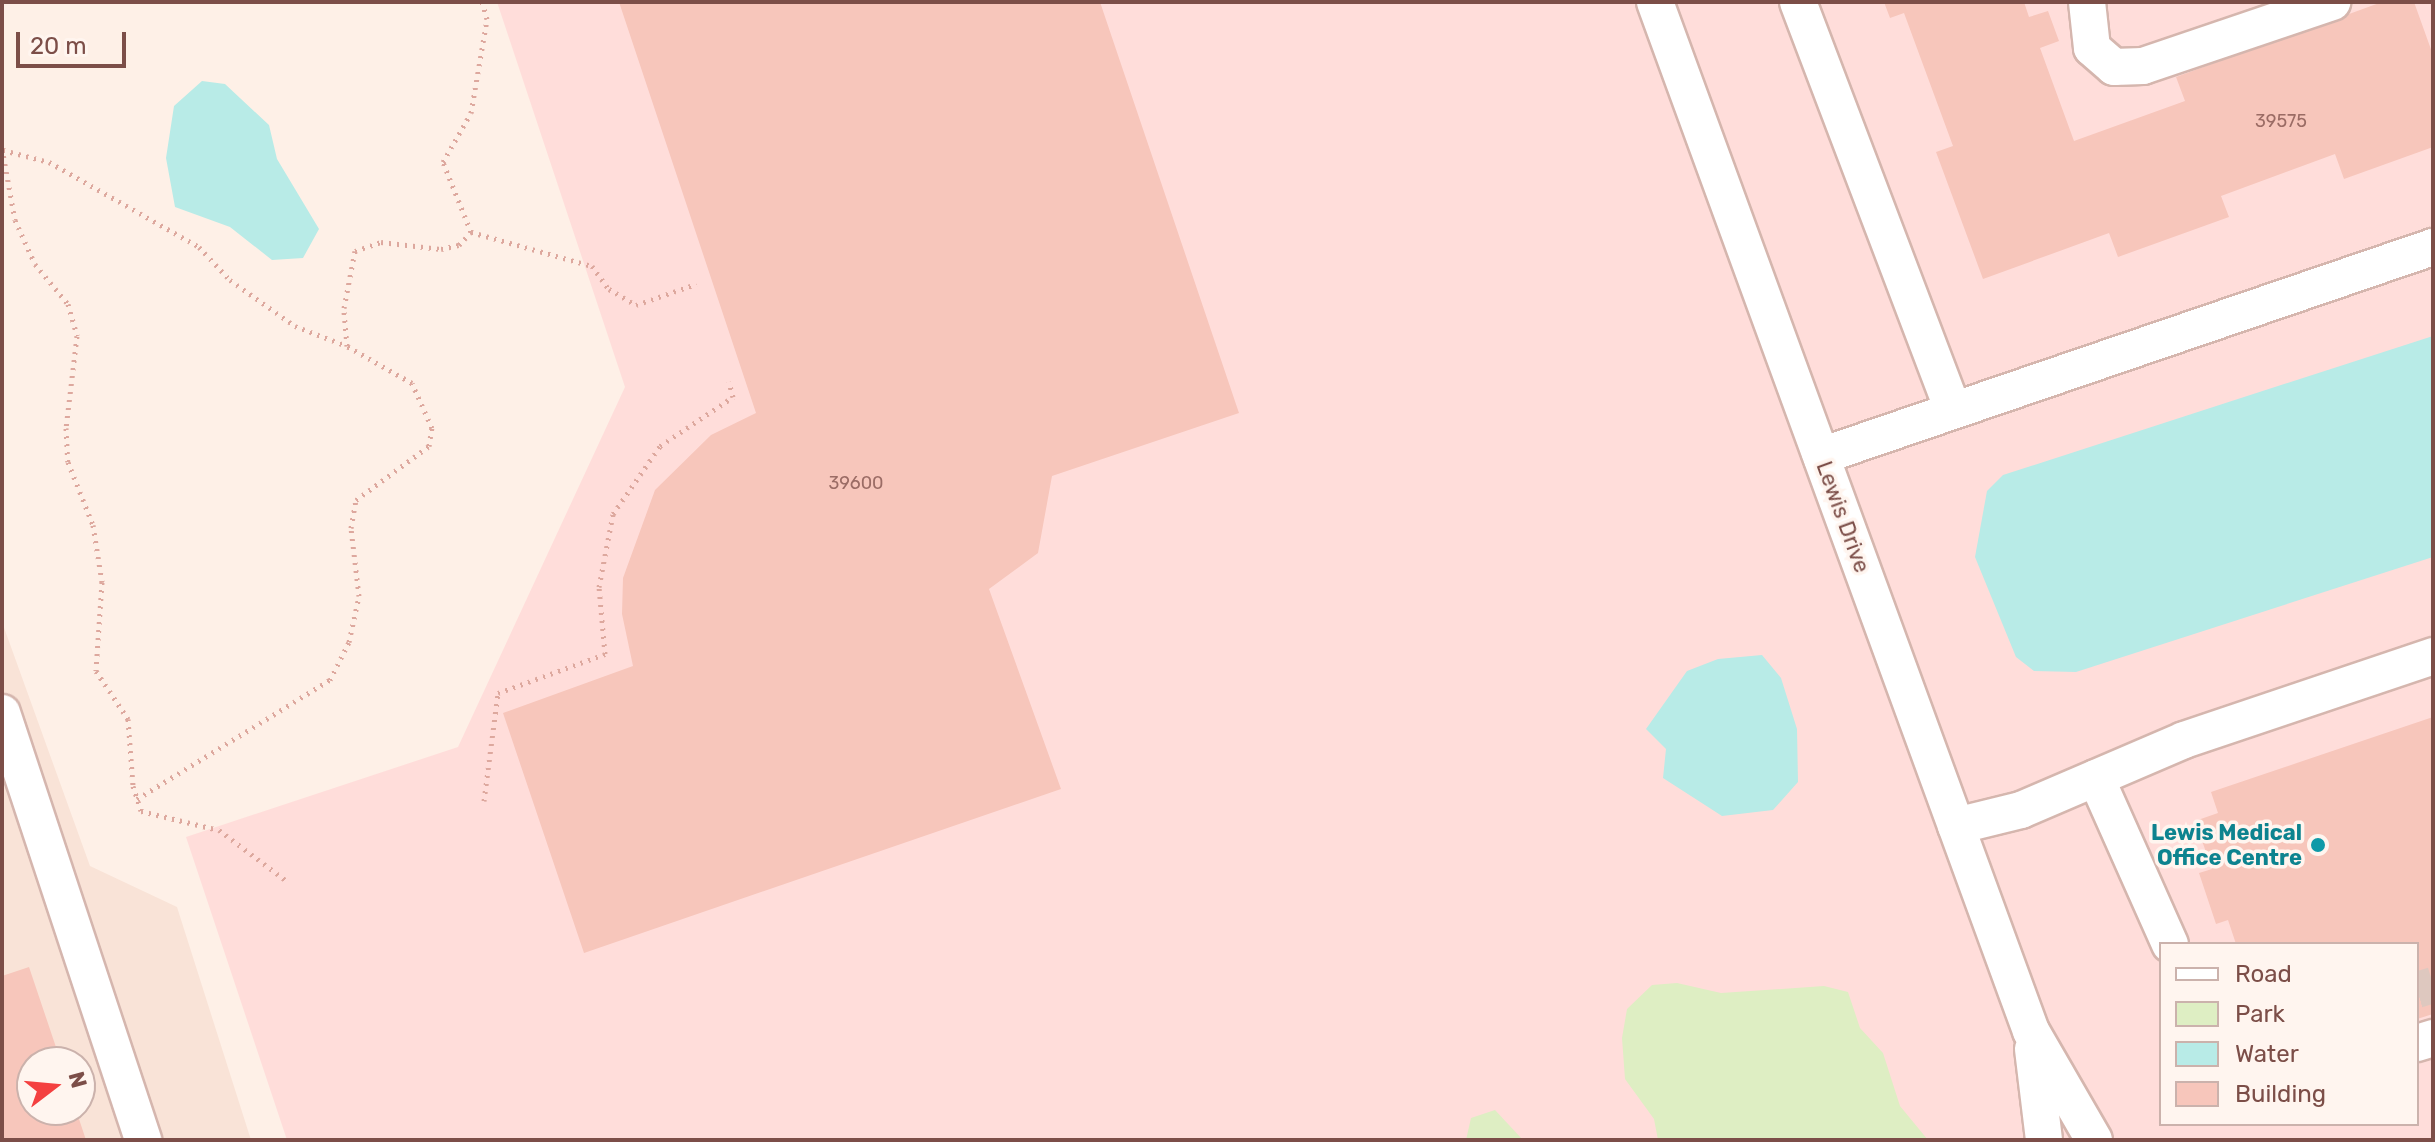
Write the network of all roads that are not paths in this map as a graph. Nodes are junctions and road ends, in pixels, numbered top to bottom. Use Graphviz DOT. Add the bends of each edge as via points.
graph roads {
  1 [pos="1655,2"];
  2 [pos="1798,2"];
  3 [pos="2087,2"];
  4 [pos="2332,2"];
  5 [pos="2433,247"];
  6 [pos="1953,411"];
  7 [pos="1821,456"];
  8 [pos="2433,656"];
  9 [pos="2,713"];
  10 [pos="2096,778"];
  11 [pos="1956,826"];
  12 [pos="2169,942"];
  13 [pos="2031,1031"];
  14 [pos="143,1140"];
  15 [pos="2044,1140"];
  16 [pos="2094,1140"];
  1 -- 7 [label="street, Lewis Drive"];
  2 -- 6 [label="street"];
  3 -- 4 [label="street" via="2092,48 2114,67 2143,66"];
  5 -- 6 [label="street"];
  6 -- 7 [label="street"];
  7 -- 11 [label="street, Lewis Drive"];
  8 -- 10 [label="street" via="2184,740"];
  9 -- 14 [label="street"];
  10 -- 11 [label="street" via="2021,810"];
  10 -- 12 [label="street"];
  11 -- 13 [label="street, Lewis Drive"];
  13 -- 15 [label="street, Lewis Drive"];
  13 -- 16 [label="street, Lewis Drive"];
}
